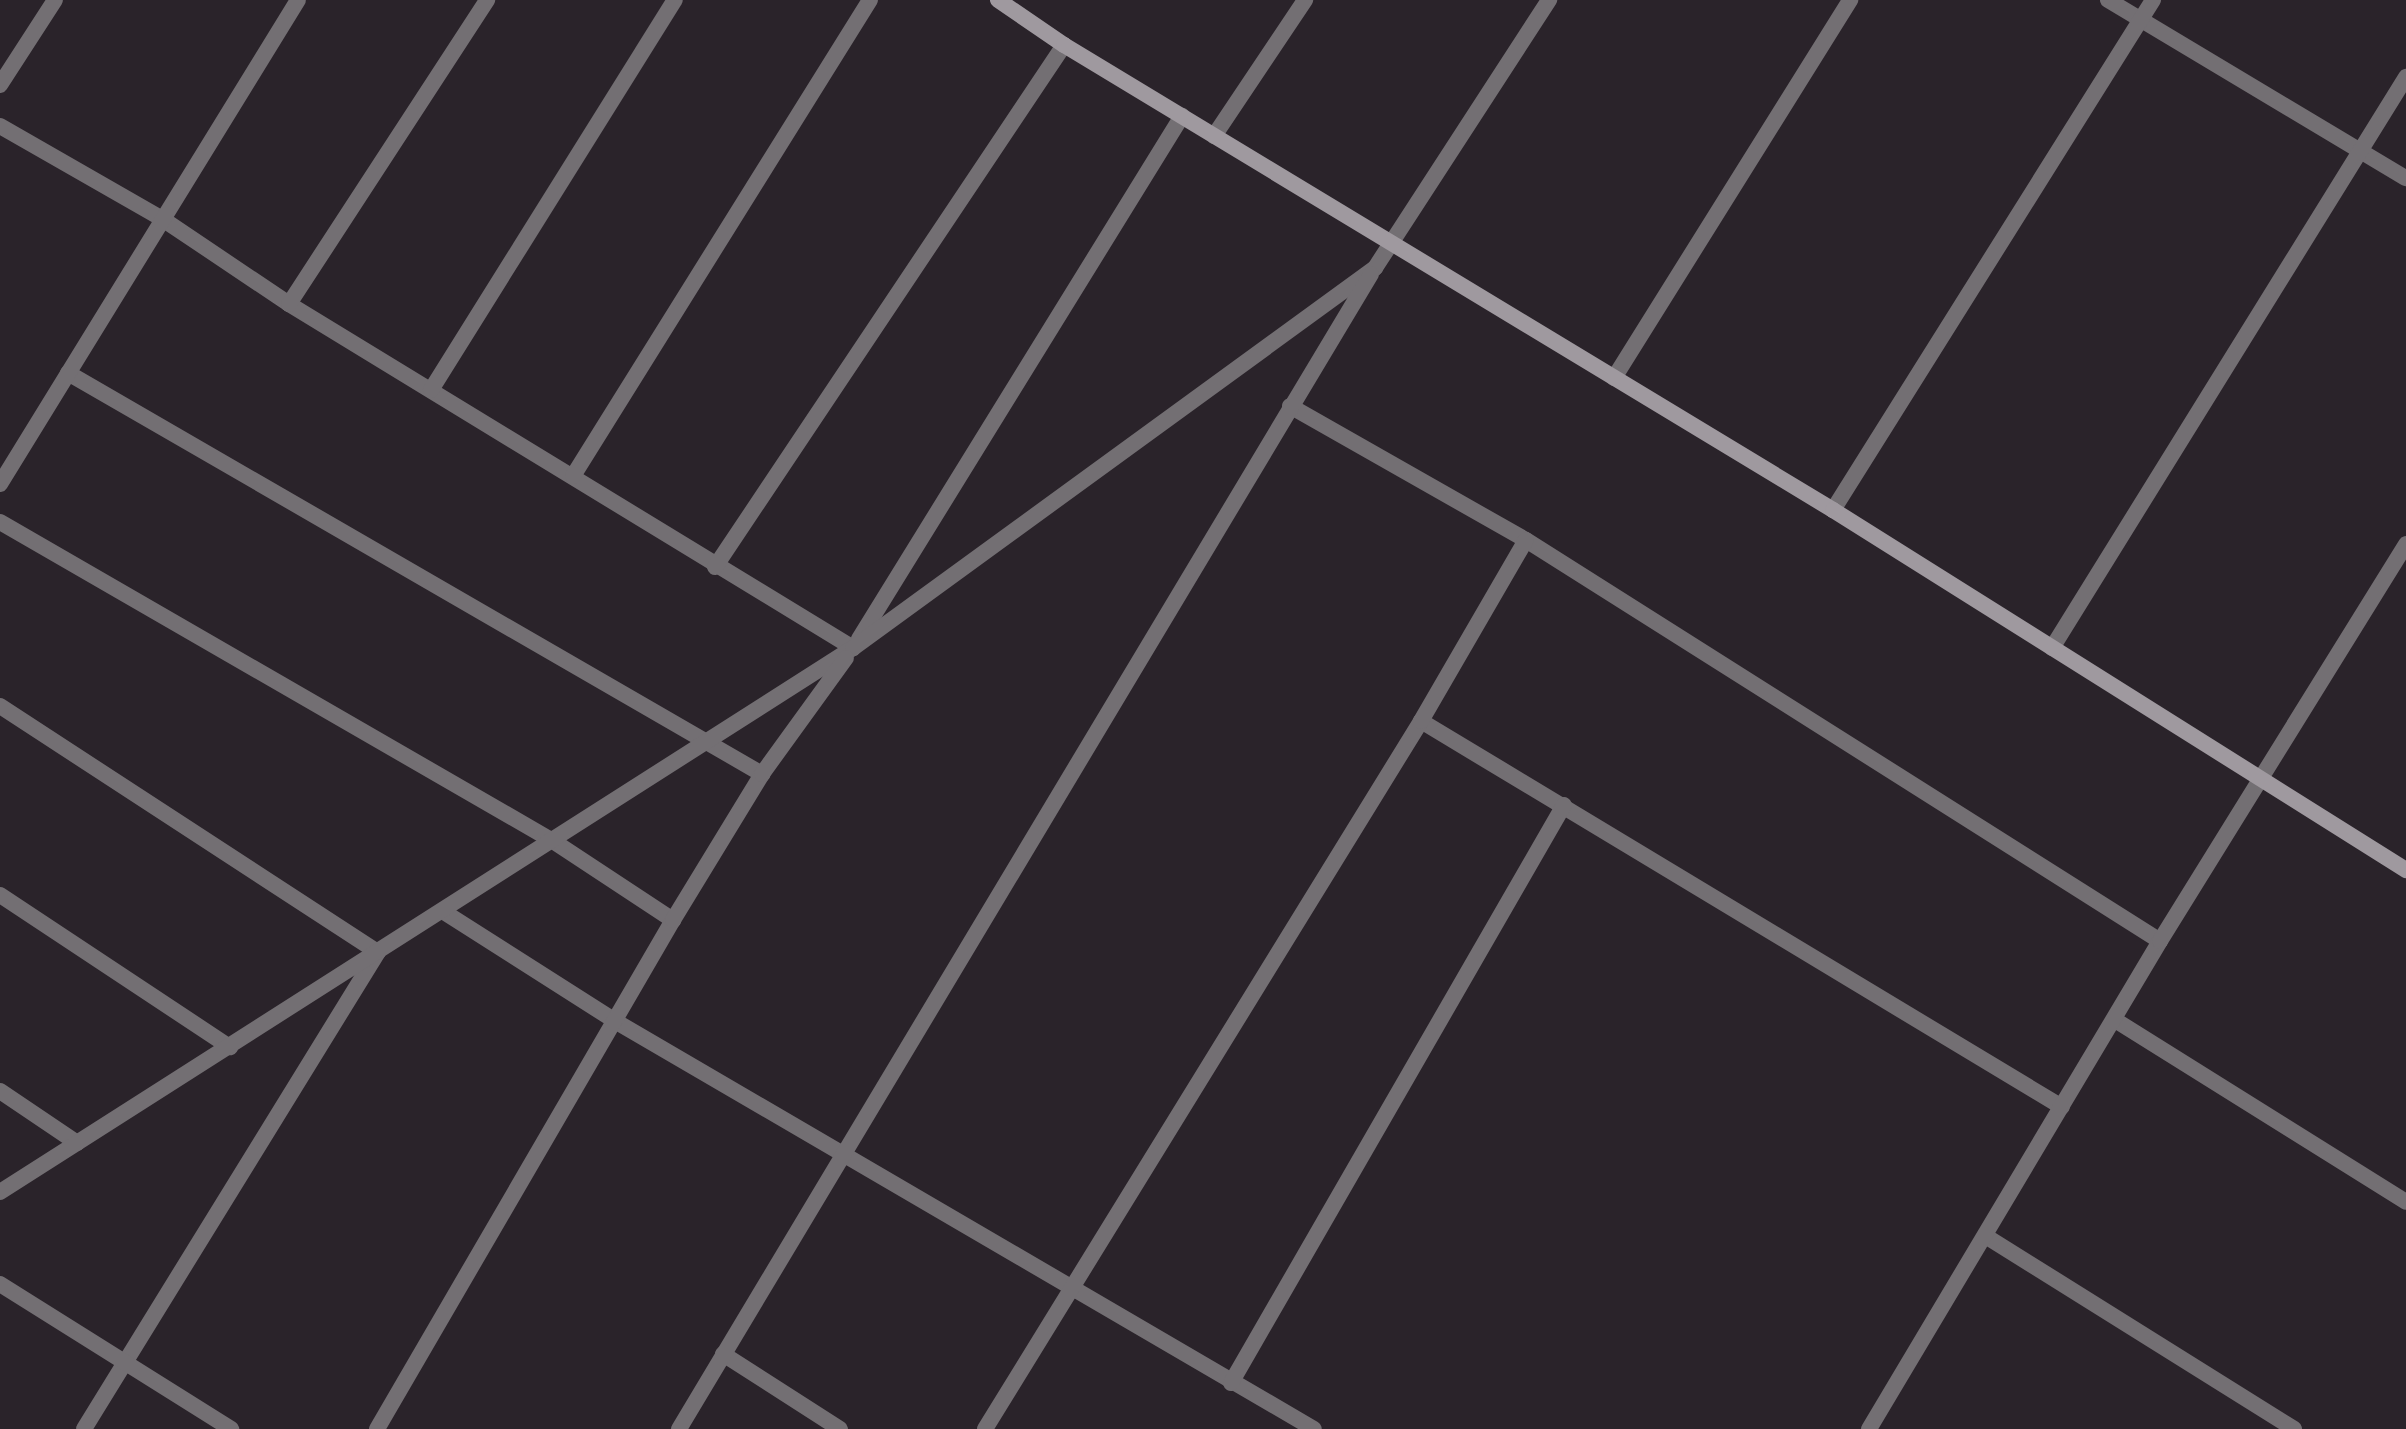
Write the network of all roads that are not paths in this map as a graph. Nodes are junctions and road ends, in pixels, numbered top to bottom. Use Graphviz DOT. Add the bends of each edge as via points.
graph roads {
  1 [pos="55,0"];
  2 [pos="298,0"];
  3 [pos="487,0"];
  4 [pos="675,0"];
  5 [pos="870,0"];
  6 [pos="998,0"];
  7 [pos="1305,0"];
  8 [pos="1549,0"];
  9 [pos="1850,0"];
  10 [pos="2108,0"];
  11 [pos="2153,0"];
  12 [pos="2141,20"];
  13 [pos="1064,45"];
  14 [pos="2406,77"];
  15 [pos="0,85"];
  16 [pos="1182,116"];
  17 [pos="0,126"];
  18 [pos="1214,136"];
  19 [pos="2362,151"];
  20 [pos="2406,178"];
  21 [pos="164,220"];
  22 [pos="1391,242"];
  23 [pos="1375,268"];
  24 [pos="289,304"];
  25 [pos="68,373"];
  26 [pos="1614,378"];
  27 [pos="431,390"];
  28 [pos="1290,406"];
  29 [pos="573,476"];
  30 [pos="0,484"];
  31 [pos="1833,510"];
  32 [pos="0,522"];
  33 [pos="1526,540"];
  34 [pos="2406,544"];
  35 [pos="715,567"];
  36 [pos="853,648"];
  37 [pos="2052,648"];
  38 [pos="0,706"];
  39 [pos="1421,721"];
  40 [pos="705,744"];
  41 [pos="762,774"];
  42 [pos="2261,778"];
  43 [pos="1564,805"];
  44 [pos="553,841"];
  45 [pos="2406,870"];
  46 [pos="0,895"];
  47 [pos="444,912"];
  48 [pos="673,920"];
  49 [pos="2160,941"];
  50 [pos="378,952"];
  51 [pos="2115,1020"];
  52 [pos="615,1021"];
  53 [pos="230,1047"];
  54 [pos="0,1091"];
  55 [pos="2062,1107"];
  56 [pos="77,1143"];
  57 [pos="840,1153"];
  58 [pos="0,1192"];
  59 [pos="2406,1202"];
  60 [pos="1987,1237"];
  61 [pos="0,1284"];
  62 [pos="1071,1292"];
  63 [pos="723,1354"];
  64 [pos="125,1362"];
  65 [pos="1231,1383"];
  66 [pos="1288,1423"];
  67 [pos="84,1429"];
  68 [pos="231,1429"];
  69 [pos="377,1429"];
  70 [pos="679,1429"];
  71 [pos="840,1429"];
  72 [pos="985,1429"];
  73 [pos="1314,1429"];
  74 [pos="1869,1429"];
  75 [pos="2294,1429"];
  1 -- 15 [label="street"];
  2 -- 21 [label="street"];
  3 -- 24 [label="street"];
  4 -- 27 [label="street"];
  5 -- 29 [label="street"];
  6 -- 13 [label="street"];
  7 -- 18 [label="street"];
  8 -- 22 [label="street"];
  9 -- 26 [label="street"];
  10 -- 12 [label="street"];
  11 -- 12 [label="street"];
  12 -- 19 [label="street"];
  12 -- 31 [label="street"];
  13 -- 16 [label="street"];
  13 -- 35 [label="street"];
  14 -- 19 [label="street"];
  16 -- 18 [label="street"];
  16 -- 36 [label="street"];
  17 -- 21 [label="street"];
  18 -- 22 [label="street"];
  19 -- 20 [label="street"];
  19 -- 37 [label="street"];
  21 -- 24 [label="street"];
  21 -- 25 [label="street"];
  22 -- 23 [label="street"];
  22 -- 26 [label="street"];
  23 -- 28 [label="street"];
  23 -- 36 [label="street"];
  24 -- 27 [label="street"];
  25 -- 30 [label="street"];
  25 -- 40 [label="street"];
  26 -- 31 [label="street"];
  27 -- 29 [label="street"];
  28 -- 33 [label="street"];
  28 -- 57 [label="street"];
  29 -- 35 [label="street"];
  31 -- 37 [label="street"];
  32 -- 44 [label="street"];
  33 -- 39 [label="street"];
  33 -- 49 [label="street"];
  34 -- 42 [label="street"];
  35 -- 36 [label="street"];
  36 -- 40 [label="street"];
  36 -- 41 [label="street"];
  37 -- 42 [label="street"];
  38 -- 50 [label="street"];
  39 -- 43 [label="street"];
  39 -- 62 [label="street"];
  40 -- 41 [label="street"];
  40 -- 44 [label="street"];
  41 -- 48 [label="street"];
  42 -- 45 [label="street"];
  42 -- 49 [label="street"];
  43 -- 55 [label="street"];
  43 -- 65 [label="street"];
  44 -- 47 [label="street"];
  44 -- 48 [label="street"];
  46 -- 53 [label="street"];
  47 -- 50 [label="street"];
  47 -- 52 [label="street"];
  48 -- 52 [label="street"];
  49 -- 51 [label="street"];
  50 -- 53 [label="street"];
  50 -- 64 [label="street"];
  51 -- 55 [label="street"];
  51 -- 59 [label="street"];
  52 -- 57 [label="street"];
  52 -- 69 [label="street"];
  53 -- 56 [label="street"];
  54 -- 56 [label="street"];
  55 -- 60 [label="street"];
  56 -- 58 [label="street"];
  57 -- 62 [label="street"];
  57 -- 63 [label="street"];
  60 -- 74 [label="street"];
  60 -- 75 [label="street"];
  61 -- 64 [label="street"];
  62 -- 65 [label="street"];
  62 -- 72 [label="street"];
  63 -- 70 [label="street"];
  63 -- 71 [label="street"];
  64 -- 67 [label="street"];
  64 -- 68 [label="street"];
  65 -- 66 [label="street"];
  66 -- 73 [label="street"];
}
